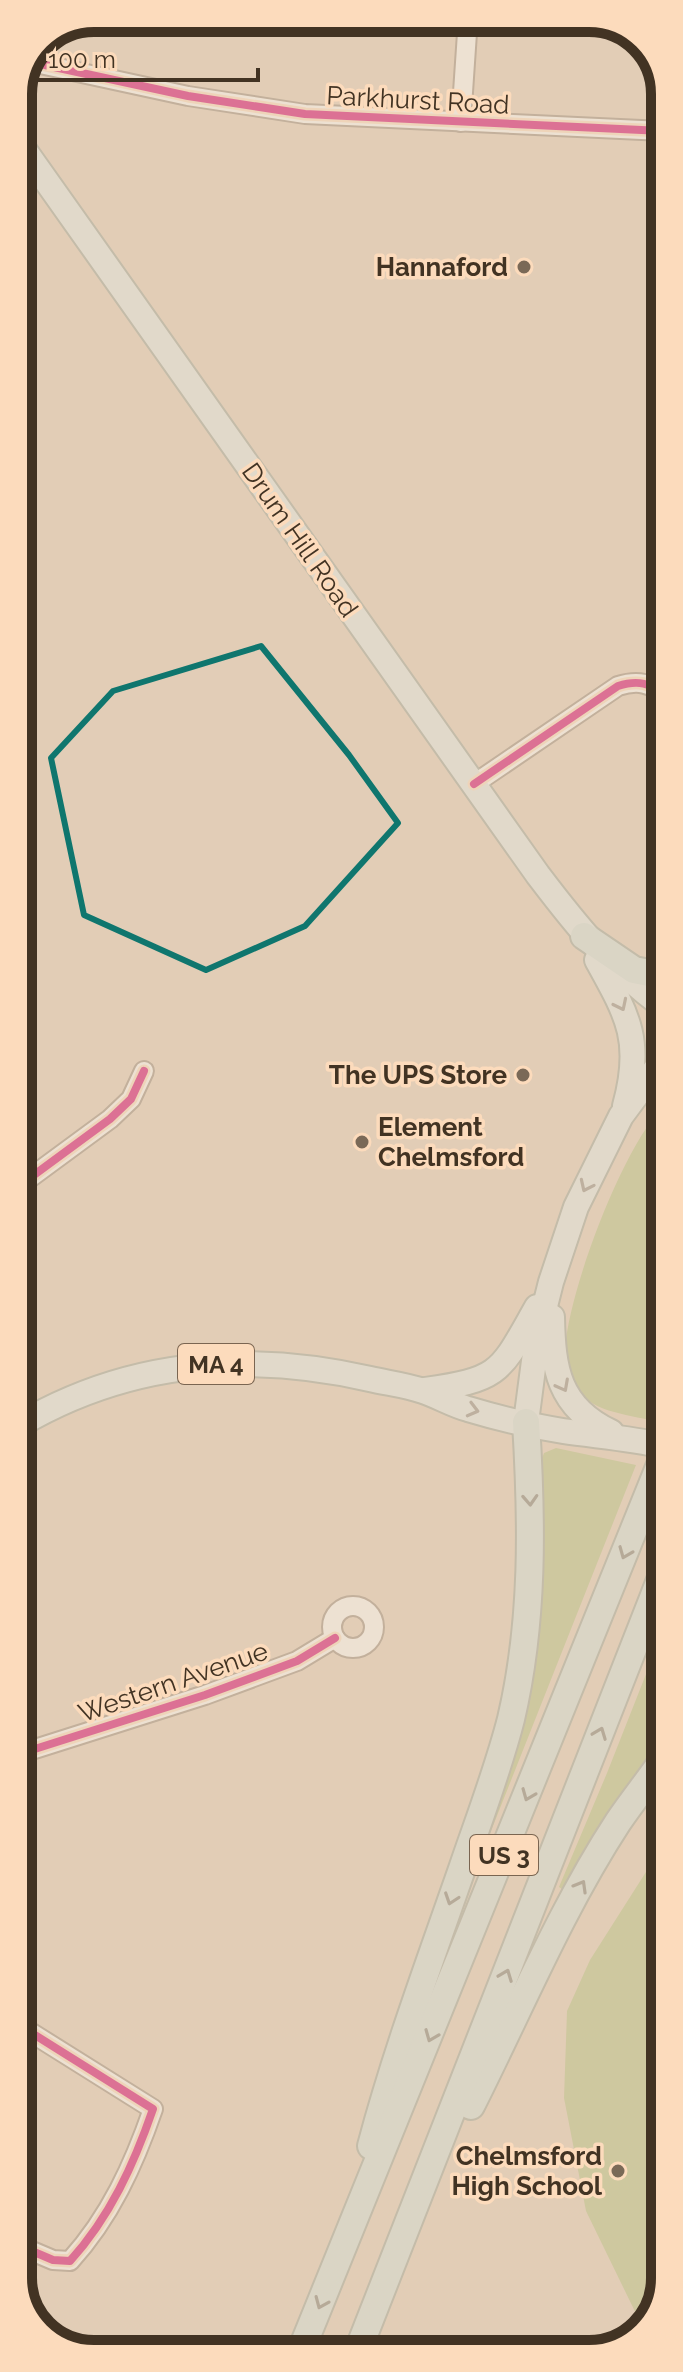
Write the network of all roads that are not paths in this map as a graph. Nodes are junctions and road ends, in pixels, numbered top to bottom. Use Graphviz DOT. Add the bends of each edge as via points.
graph roads {
  1 [pos="467,32"];
  2 [pos="40,64"];
  3 [pos="461,122"];
  4 [pos="651,130"];
  5 [pos="32,161"];
  6 [pos="651,689"];
  7 [pos="474,784"];
  8 [pos="584,936"];
  9 [pos="651,973"];
  10 [pos="651,996"];
  11 [pos="144,1071"];
  12 [pos="651,1076"];
  13 [pos="651,1094"];
  14 [pos="621,1116"];
  15 [pos="32,1176"];
  16 [pos="551,1282"];
  17 [pos="422,1391"];
  18 [pos="32,1417"];
  19 [pos="526,1422"];
  20 [pos="627,1437"];
  21 [pos="651,1443"];
  22 [pos="651,1487"];
  23 [pos="651,1603"];
  24 [pos="335,1638"];
  25 [pos="32,1750"];
  26 [pos="651,1777"];
  27 [pos="32,2033"];
  28 [pos="32,2251"];
  29 [pos="342,2254"];
  30 [pos="397,2256"];
  31 [pos="306,2340"];
  32 [pos="362,2340"];
  1 -- 3 [label="street"];
  2 -- 3 [label="street, Parkhurst Road" via="269,110"];
  3 -- 4 [label="street, Parkhurst Road"];
  5 -- 7 [label="main road, Drum Hill Road"];
  6 -- 7 [label="street" via="635,682 613,689"];
  7 -- 8 [label="main road, Drum Hill Road"];
  8 -- 9 [label="highway" via="634,970"];
  8 -- 10 [label="main road, Drum Hill Road"];
  8 -- 14 [label="main road, Drum Hill Road, one-way" via="632,1031 632,1067"];
  11 -- 15 [label="street" via="131,1099 110,1119"];
  12 -- 14 [label="main road"];
  13 -- 14 [label="main road, MA 4"];
  14 -- 16 [label="main road, MA 4, one-way" via="576,1207"];
  16 -- 17 [label="main road, MA 4" via="495,1372 459,1386"];
  16 -- 19 [label="main road"];
  16 -- 20 [label="main road, one-way" via="553,1353 562,1388 600,1427"];
  17 -- 18 [label="main road, MA 4" via="291,1364 234,1362 116,1381"];
  17 -- 19 [label="main road, MA 4, one-way" via="466,1409"];
  19 -- 20 [label="main road, MA 4"];
  19 -- 29 [label="highway, one-way" via="532,1526 526,1624 511,1719 388,2084"];
  20 -- 21 [label="main road, MA 4"];
  22 -- 29 [label="highway, US 3, one-way"];
  30 -- 23 [label="highway, US 3, one-way"];
  24 -- 25 [label="street, Western Avenue" via="297,1661 205,1695"];
  30 -- 26 [label="highway, one-way" via="530,1981 618,1823"];
  27 -- 28 [label="street" via="153,2109 133,2166 89,2240 70,2261"];
  29 -- 31 [label="highway, US 3, one-way"];
  30 -- 32 [label="highway, US 3"];
}
